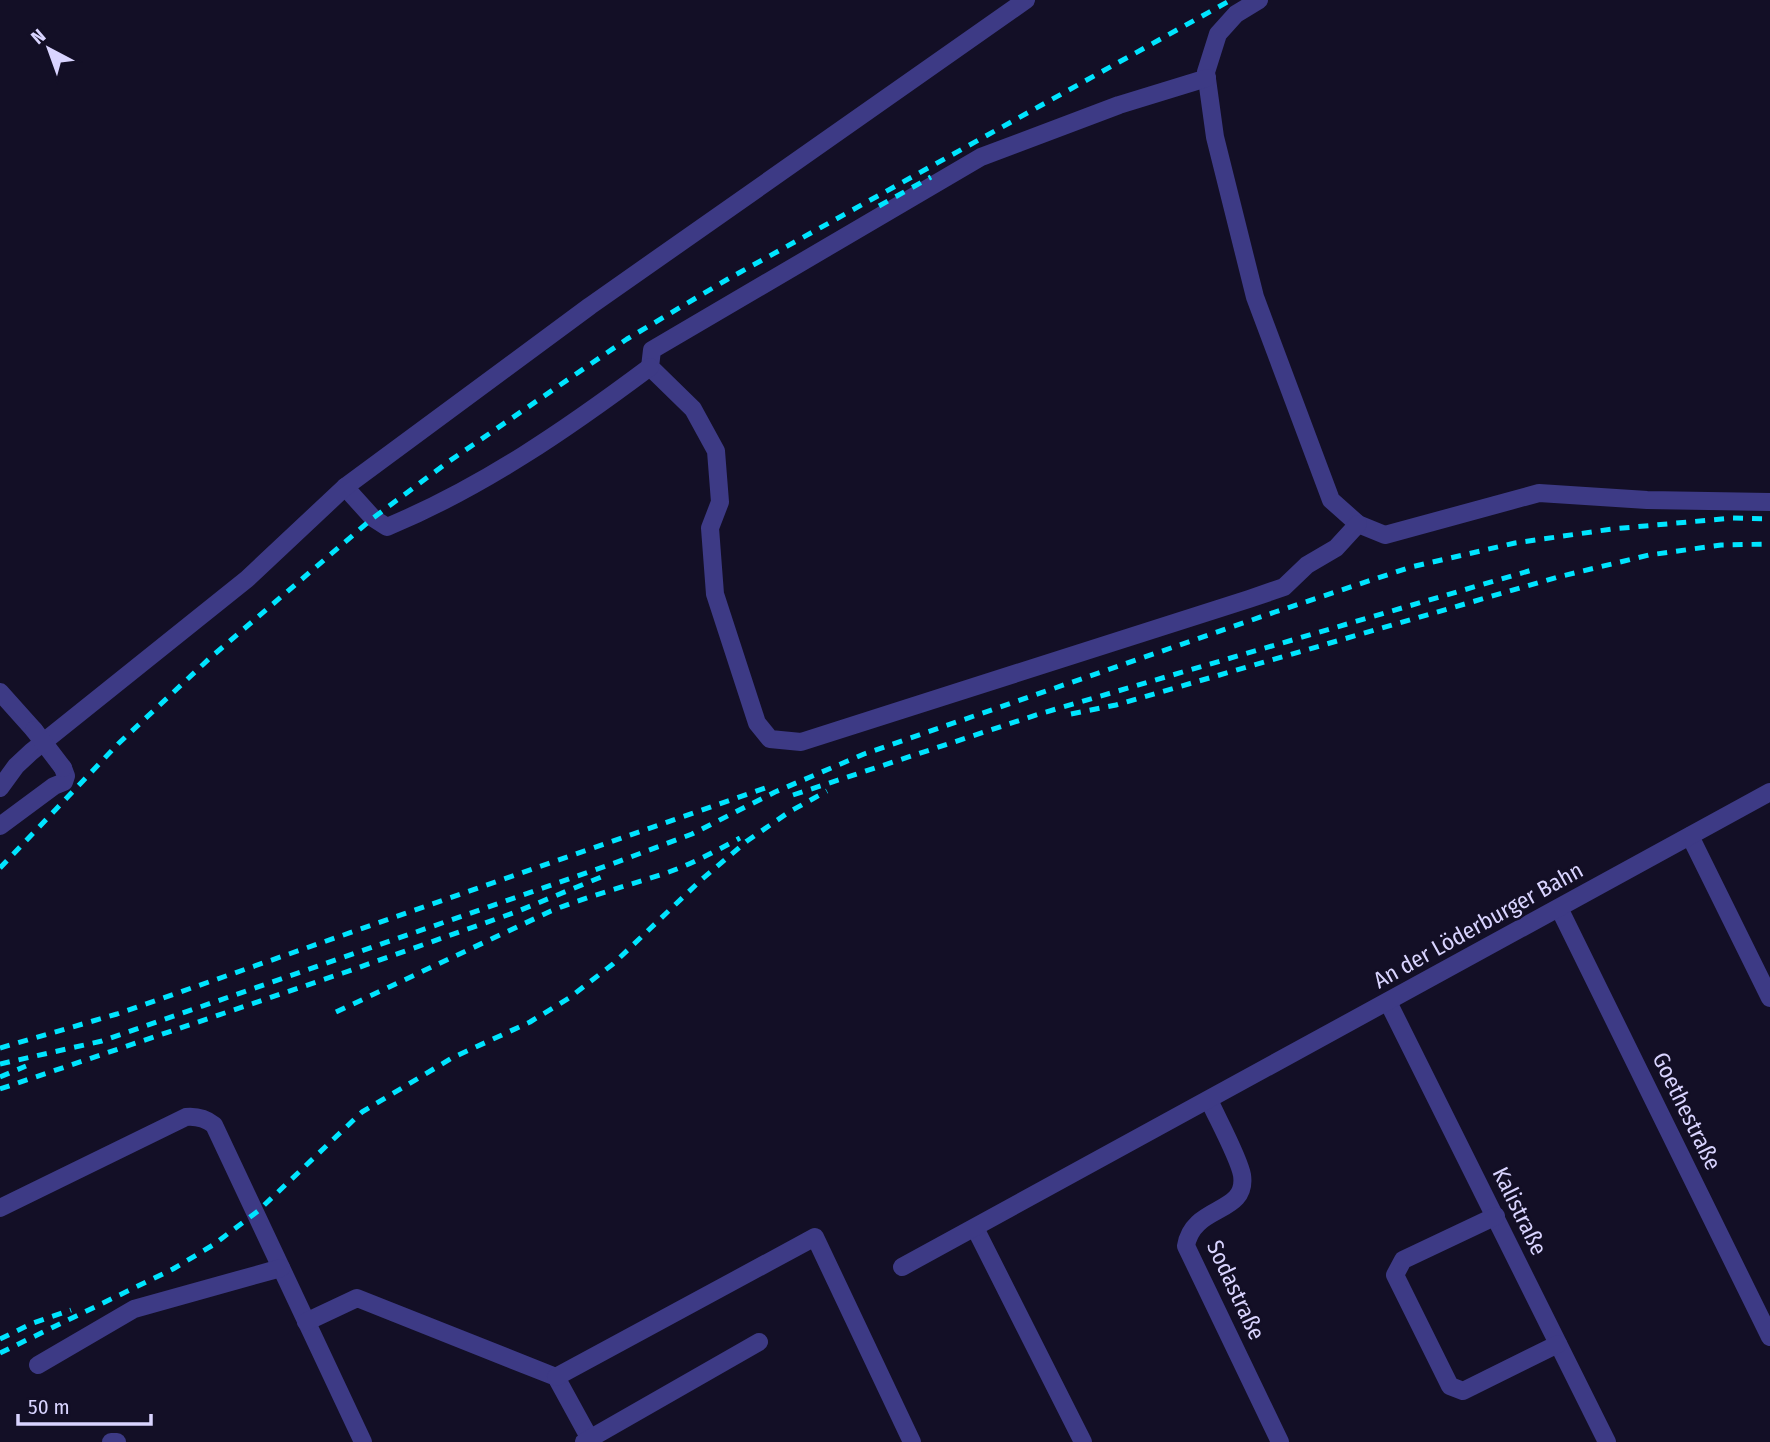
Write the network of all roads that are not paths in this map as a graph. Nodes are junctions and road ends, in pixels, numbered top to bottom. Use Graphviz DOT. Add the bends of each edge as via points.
graph roads {
  1 [pos="1026,0"];
  2 [pos="1259,0"];
  3 [pos="1207,78"];
  4 [pos="650,367"];
  5 [pos="345,487"];
  6 [pos="1770,502"];
  7 [pos="1358,524"];
  8 [pos="0,692"];
  9 [pos="0,788"];
  10 [pos="1770,792"];
  11 [pos="0,826"];
  12 [pos="1690,836"];
  13 [pos="1559,908"];
  14 [pos="1770,998"];
  15 [pos="1388,1002"];
  16 [pos="1209,1100"];
  17 [pos="0,1208"];
  18 [pos="1496,1216"];
  19 [pos="975,1228"];
  20 [pos="902,1267"];
  21 [pos="281,1268"];
  22 [pos="306,1322"];
  23 [pos="1770,1337"];
  24 [pos="758,1342"];
  25 [pos="1559,1344"];
  26 [pos="38,1365"];
  27 [pos="556,1377"];
  28 [pos="587,1440"];
  29 [pos="111,1442"];
  30 [pos="117,1442"];
  31 [pos="363,1442"];
  32 [pos="912,1442"];
  33 [pos="1083,1442"];
  34 [pos="1280,1442"];
  35 [pos="1607,1442"];
  1 -- 5 [label="street" via="590,306"];
  2 -- 3 [label="street" via="1236,14 1218,34"];
  3 -- 4 [label="street" via="1119,104 981,157 652,350"];
  3 -- 7 [label="street" via="1215,137 1255,297 1331,500"];
  4 -- 5 [label="street" via="514,463 387,527"];
  4 -- 7 [label="street" via="693,409 716,451 720,502 710,528 715,594 757,723 770,738 801,742 1284,587 1307,565 1336,548"];
  5 -- 9 [label="street" via="247,579 31,752"];
  6 -- 7 [label="street" via="1539,493 1385,535"];
  8 -- 11 [label="street, bridge" via="66,776 64,782"];
  10 -- 12 [label="street, An der Löderburger Bahn"];
  12 -- 13 [label="street, An der Löderburger Bahn"];
  12 -- 14 [label="street"];
  13 -- 15 [label="street, An der Löderburger Bahn"];
  13 -- 23 [label="street, Goethestraße"];
  15 -- 16 [label="street, An der Löderburger Bahn"];
  15 -- 18 [label="street, Kalistraße"];
  16 -- 19 [label="street, An der Löderburger Bahn"];
  16 -- 34 [label="street, Sodastraße" via="1242,1174 1242,1189 1234,1202 1199,1220 1188,1233 1186,1246"];
  17 -- 21 [label="street" via="195,1116 214,1125"];
  18 -- 25 [label="street, Kalistraße"];
  18 -- 25 [label="street" via="1404,1260 1395,1275 1450,1386 1463,1391"];
  19 -- 20 [label="street, An der Löderburger Bahn"];
  19 -- 33 [label="street"];
  21 -- 22 [label="street"];
  21 -- 26 [label="street" via="134,1310"];
  22 -- 27 [label="street" via="357,1298"];
  22 -- 31 [label="street"];
  24 -- 28 [label="street"];
  25 -- 35 [label="street, Kalistraße"];
  27 -- 28 [label="street"];
  27 -- 32 [label="street" via="815,1237"];
  29 -- 30 [label="street"];
}
